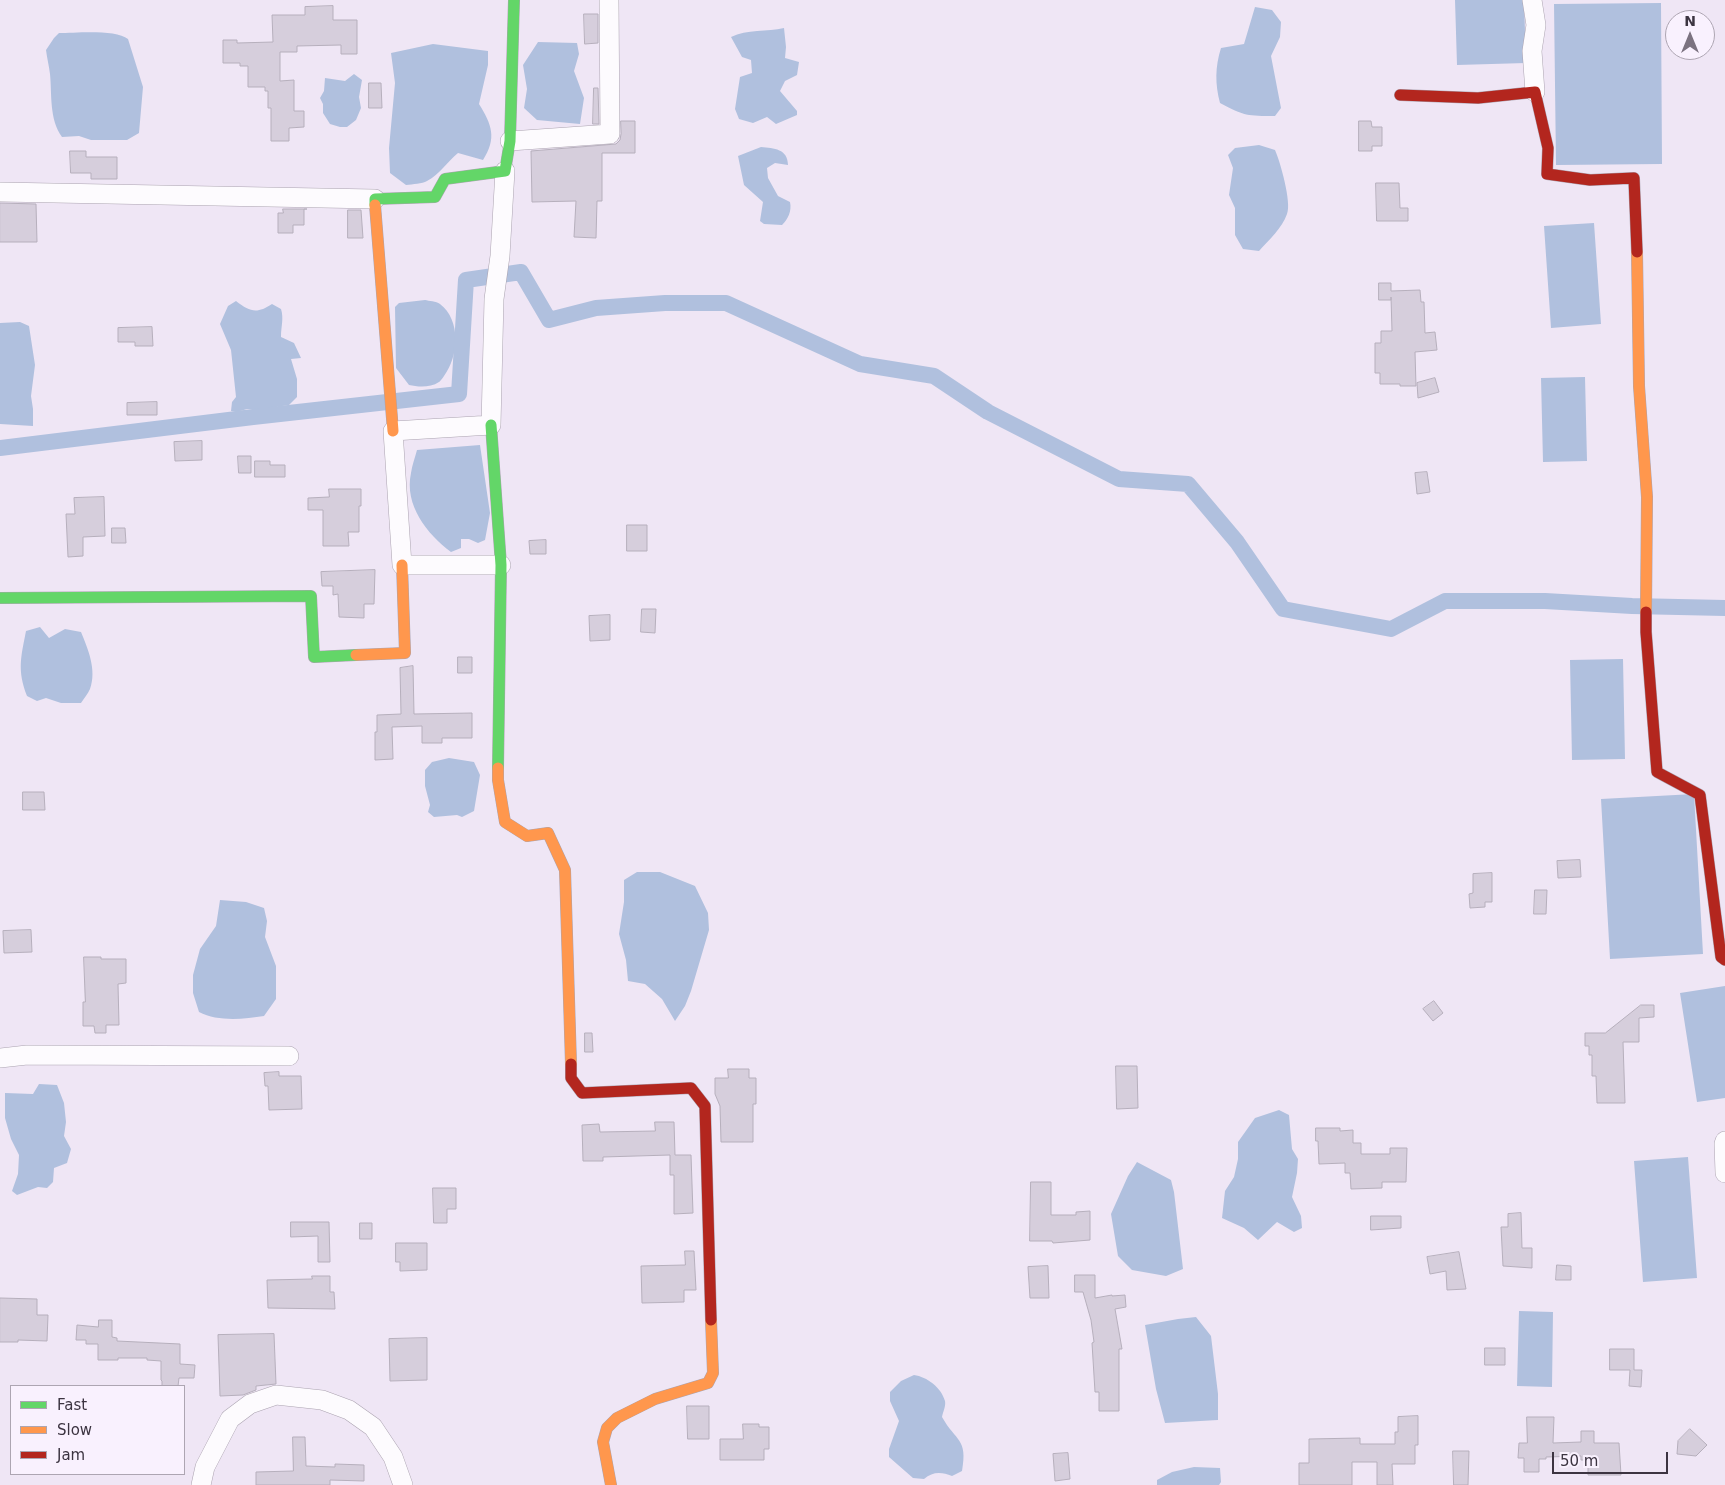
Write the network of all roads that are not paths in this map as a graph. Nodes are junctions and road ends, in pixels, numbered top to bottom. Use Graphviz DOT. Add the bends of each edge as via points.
graph roads {
  1 [pos="514,0"];
  2 [pos="609,0"];
  3 [pos="1532,0"];
  4 [pos="1534,92"];
  5 [pos="1400,94"];
  6 [pos="510,141"];
  7 [pos="506,171"];
  8 [pos="0,192"];
  9 [pos="375,199"];
  10 [pos="491,425"];
  11 [pos="393,431"];
  12 [pos="402,565"];
  13 [pos="501,565"];
  14 [pos="0,598"];
  15 [pos="1725,960"];
  16 [pos="289,1056"];
  17 [pos="0,1058"];
  18 [pos="1725,1141"];
  19 [pos="1725,1172"];
  20 [pos="201,1485"];
  21 [pos="403,1485"];
  22 [pos="611,1485"];
  1 -- 6 [label="street"];
  2 -- 6 [label="street" via="610,134"];
  3 -- 4 [label="street" via="1536,25 1532,50"];
  4 -- 5 [label="street" via="1478,98"];
  4 -- 15 [label="street" via="1548,148 1546,174 1578,180 1634,178 1639,386 1647,497 1646,632 1657,772 1700,795 1721,957"];
  6 -- 7 [label="street"];
  7 -- 9 [label="street" via="446,179 435,197"];
  7 -- 10 [label="street" via="494,299"];
  8 -- 9 [label="street"];
  9 -- 11 [label="street"];
  10 -- 11 [label="street"];
  10 -- 13 [label="street"];
  11 -- 12 [label="street"];
  12 -- 13 [label="street"];
  12 -- 14 [label="street" via="405,653 314,657 311,596"];
  13 -- 22 [label="street" via="498,780 506,822 527,836 548,834 565,870 571,1078 582,1094 691,1088 705,1106 712,1373 708,1383 655,1399 617,1418 607,1428 603,1442"];
  16 -- 17 [label="street" via="27,1055"];
  18 -- 19 [label="street"];
  20 -- 21 [label="street" via="205,1467 230,1419 250,1404 276,1395 322,1400 349,1410 365,1421 373,1427 393,1457"];
}
